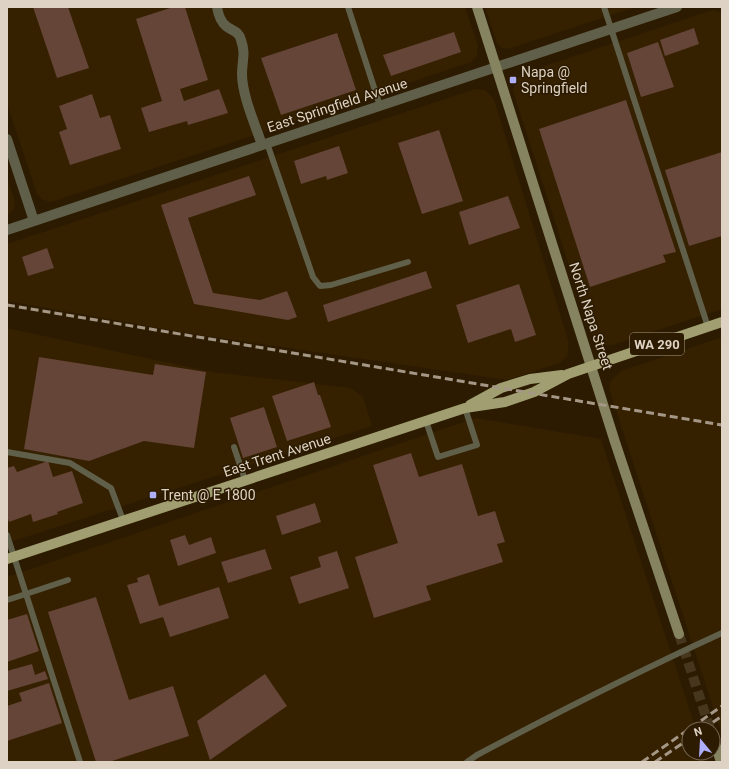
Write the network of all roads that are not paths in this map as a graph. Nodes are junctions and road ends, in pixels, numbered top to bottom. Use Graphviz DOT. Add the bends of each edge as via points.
graph roads {
  1 [pos="217,7"];
  2 [pos="348,7"];
  3 [pos="477,7"];
  4 [pos="604,7"];
  5 [pos="677,7"];
  6 [pos="611,29"];
  7 [pos="496,67"];
  8 [pos="380,106"];
  9 [pos="7,139"];
  10 [pos="264,144"];
  11 [pos="34,221"];
  12 [pos="7,230"];
  13 [pos="408,262"];
  14 [pos="722,322"];
  15 [pos="708,327"];
  16 [pos="592,366"];
  17 [pos="568,374"];
  18 [pos="465,408"];
  19 [pos="426,421"];
  20 [pos="234,447"];
  21 [pos="7,452"];
  22 [pos="245,480"];
  23 [pos="123,520"];
  24 [pos="7,535"];
  25 [pos="11,557"];
  26 [pos="68,580"];
  27 [pos="26,594"];
  28 [pos="7,600"];
  29 [pos="679,634"];
  30 [pos="722,634"];
  31 [pos="80,762"];
  32 [pos="467,762"];
  1 -- 10 [label="street" via="225,26 235,31 244,48 242,74 245,92"];
  2 -- 8 [label="lane"];
  3 -- 7 [label="main road, North Napa Street"];
  4 -- 6 [label="lane"];
  5 -- 6 [label="street, East Springfield Avenue"];
  6 -- 7 [label="street, East Springfield Avenue"];
  6 -- 15 [label="lane"];
  7 -- 8 [label="street, East Springfield Avenue"];
  7 -- 16 [label="main road, North Napa Street"];
  8 -- 10 [label="street, East Springfield Avenue"];
  9 -- 11 [label="street"];
  10 -- 11 [label="street, East Springfield Avenue"];
  10 -- 13 [label="lane" via="313,277 320,286"];
  11 -- 12 [label="street, East Springfield Avenue"];
  14 -- 15 [label="main road, East Trent Avenue / WA 290"];
  15 -- 16 [label="main road, East Trent Avenue / WA 290"];
  16 -- 17 [label="main road, East Trent Avenue / WA 290"];
  16 -- 29 [label="main road, North Napa Street"];
  17 -- 18 [label="main road, East Trent Avenue / WA 290" via="534,392 505,402"];
  17 -- 18 [label="main road, East Trent Avenue / WA 290" via="530,379 501,388"];
  18 -- 19 [label="main road, East Trent Avenue / WA 290"];
  18 -- 19 [label="lane" via="477,445 438,457"];
  19 -- 22 [label="main road, East Trent Avenue / WA 290"];
  20 -- 22 [label="lane"];
  21 -- 23 [label="lane" via="70,463 111,488"];
  22 -- 23 [label="main road, East Trent Avenue / WA 290"];
  23 -- 25 [label="main road, East Trent Avenue / WA 290"];
  24 -- 25 [label="lane"];
  25 -- 27 [label="lane"];
  26 -- 27 [label="lane"];
  27 -- 28 [label="lane"];
  27 -- 31 [label="lane"];
  30 -- 32 [label="lane" via="559,711"];
}
